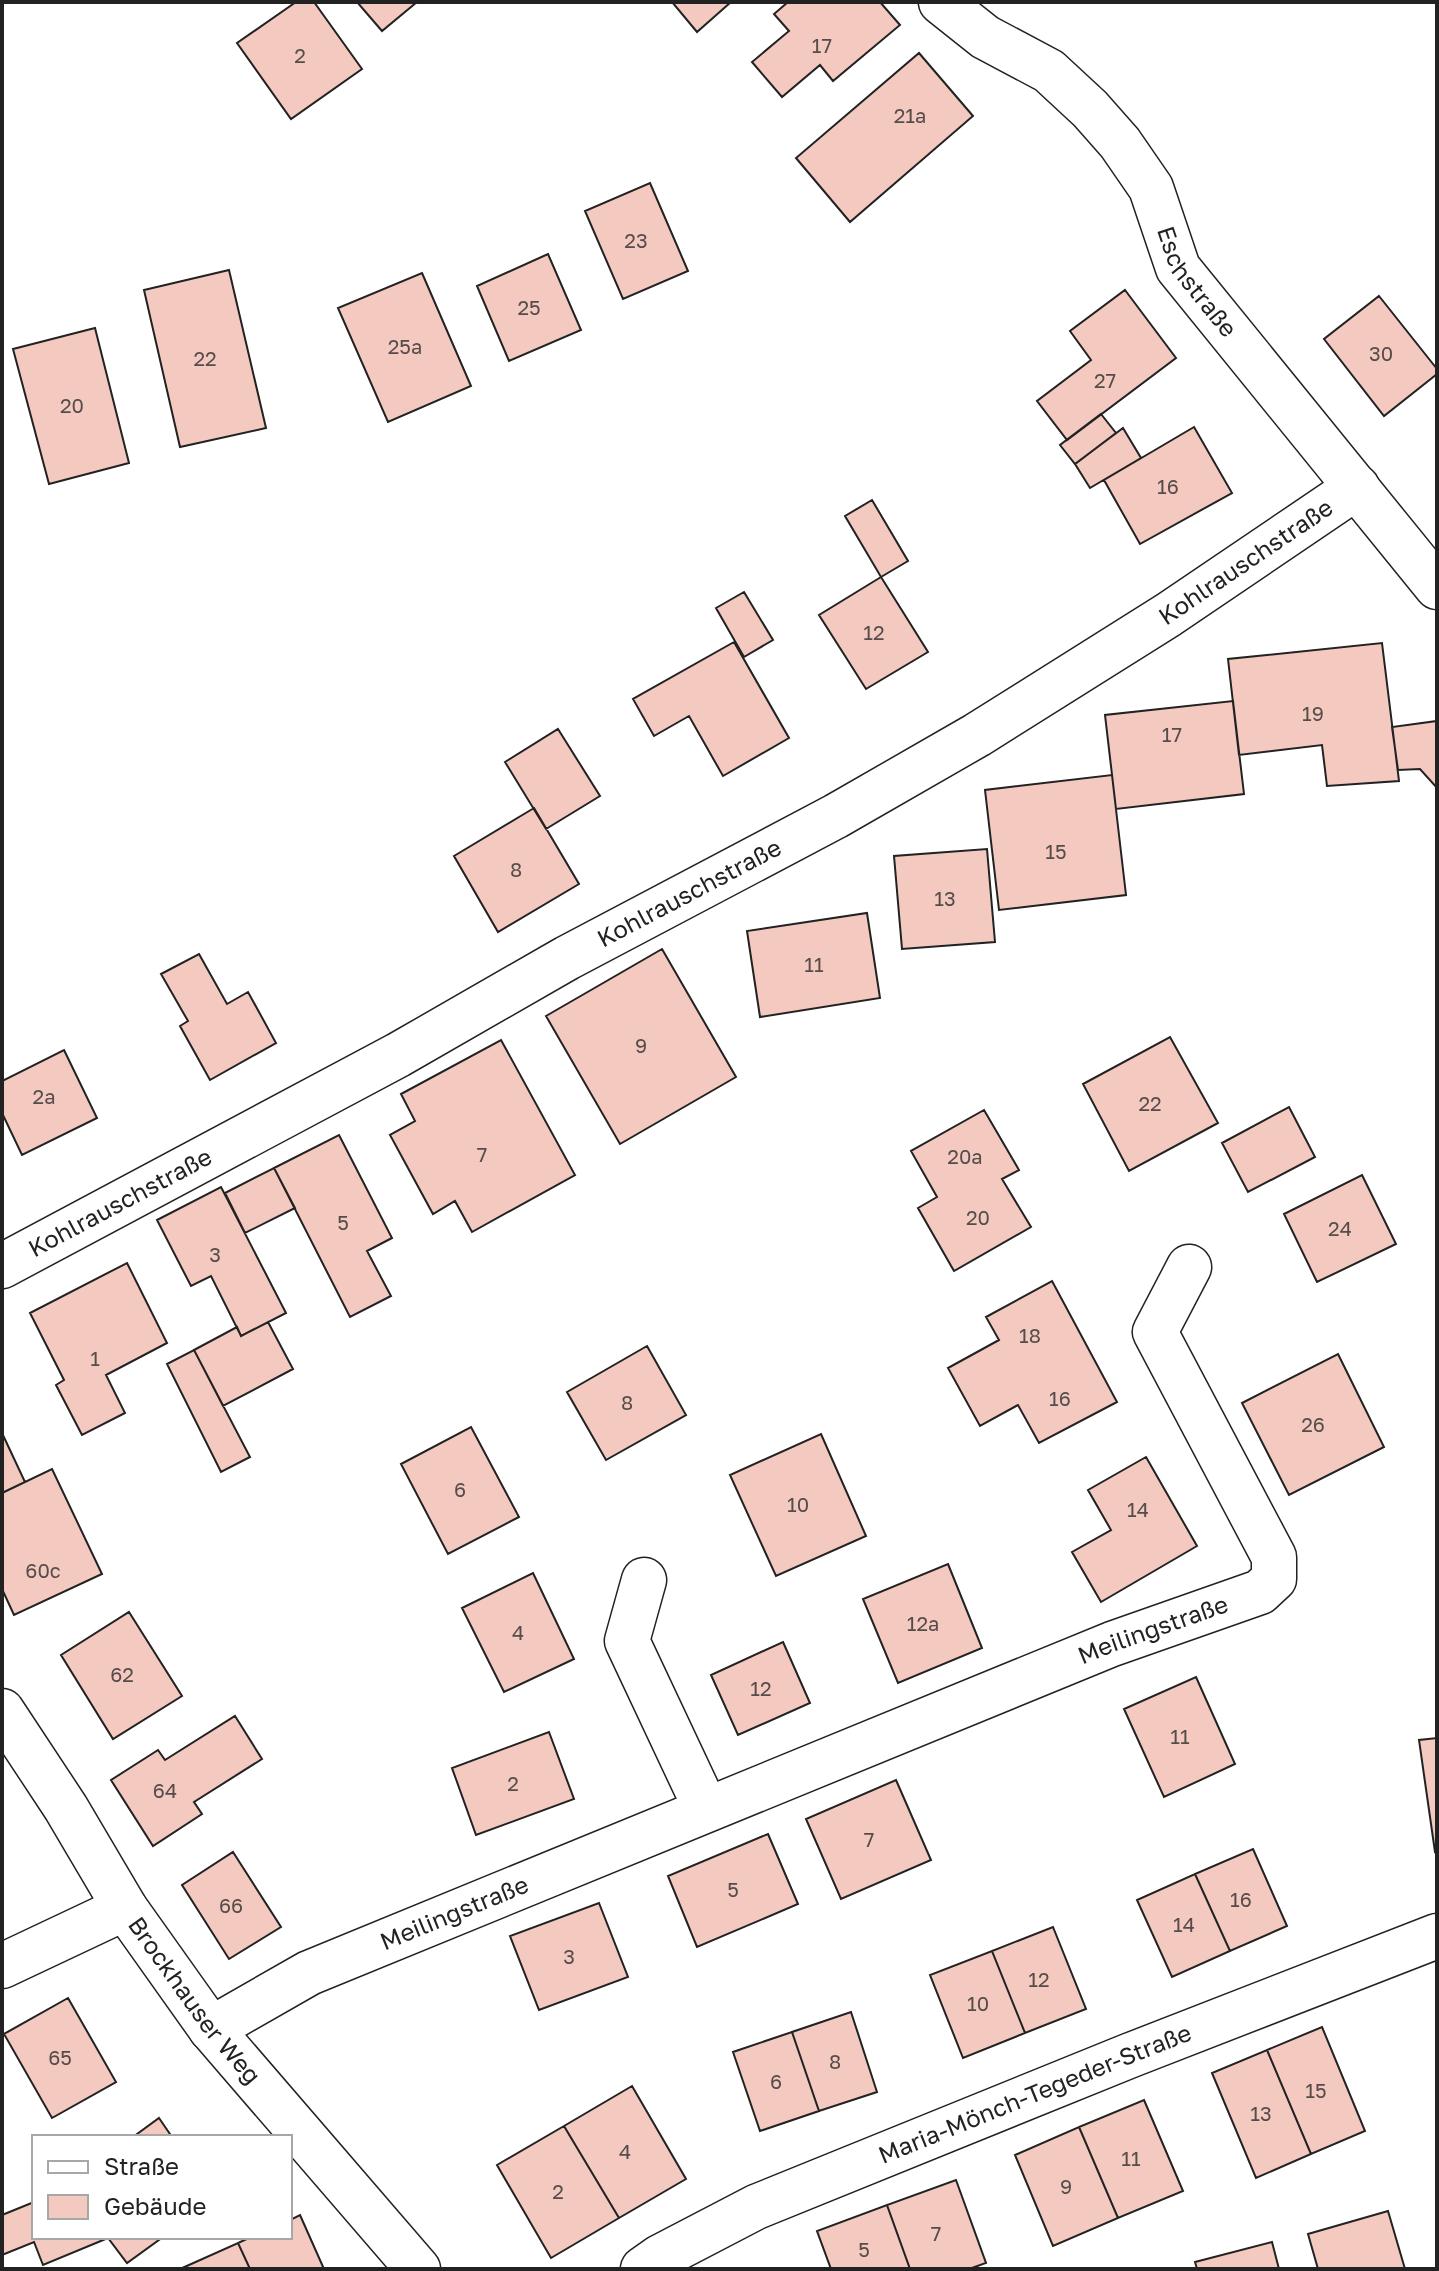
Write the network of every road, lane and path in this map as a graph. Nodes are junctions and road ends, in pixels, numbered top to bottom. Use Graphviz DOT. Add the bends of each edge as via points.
graph roads {
  1 [pos="941,2"];
  2 [pos="1357,487"];
  3 [pos="1437,587"];
  4 [pos="2,1266"];
  5 [pos="1189,1267"];
  6 [pos="644,1580"];
  7 [pos="2,1711"];
  8 [pos="706,1809"];
  9 [pos="125,1908"];
  10 [pos="1437,1936"];
  11 [pos="2,1966"];
  12 [pos="211,2029"];
  13 [pos="418,2269"];
  14 [pos="643,2269"];
  1 -- 2 [label="street, Eschstraße" via="985,37 1049,71 1120,143 1151,188 1178,268"];
  2 -- 3 [label="street, Eschstraße"];
  2 -- 4 [label="street, Kohlrauschstraße" via="977,735"];
  5 -- 8 [label="street, Meilingstraße" via="1155,1332 1274,1557 1274,1579 1260,1592 1112,1644"];
  6 -- 8 [label="street" via="627,1641"];
  7 -- 9 [label="street, Brockhauser Weg"];
  8 -- 12 [label="street, Meilingstraße" via="309,1973"];
  9 -- 11 [label="street"];
  9 -- 12 [label="street, Brockhauser Weg"];
  10 -- 14 [label="street, Maria-Mönch-Tegeder-Straße" via="756,2207"];
  12 -- 13 [label="street, Brockhauser Weg"];
}
